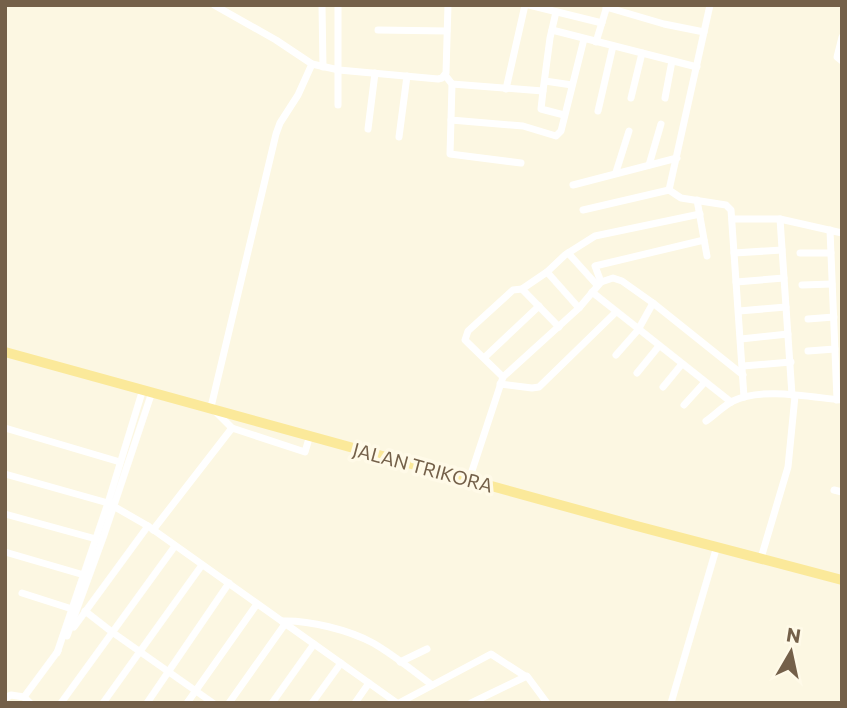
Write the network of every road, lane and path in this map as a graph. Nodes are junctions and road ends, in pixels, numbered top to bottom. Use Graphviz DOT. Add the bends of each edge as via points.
graph roads {
  1 [pos="215,5"];
  2 [pos="233,5"];
  3 [pos="322,5"];
  4 [pos="338,5"];
  5 [pos="447,5"];
  6 [pos="527,5"];
  7 [pos="710,5"];
  8 [pos="607,6"];
  9 [pos="556,12"];
  10 [pos="232,14"];
  11 [pos="602,23"];
  12 [pos="378,30"];
  13 [pos="552,30"];
  14 [pos="447,31"];
  15 [pos="704,32"];
  16 [pos="842,37"];
  17 [pos="584,39"];
  18 [pos="596,42"];
  19 [pos="613,46"];
  20 [pos="642,53"];
  21 [pos="672,61"];
  22 [pos="842,61"];
  23 [pos="312,64"];
  24 [pos="323,67"];
  25 [pos="697,67"];
  26 [pos="339,70"];
  27 [pos="375,73"];
  28 [pos="445,75"];
  29 [pos="407,76"];
  30 [pos="545,81"];
  31 [pos="452,84"];
  32 [pos="572,85"];
  33 [pos="506,89"];
  34 [pos="543,91"];
  35 [pos="631,98"];
  36 [pos="665,98"];
  37 [pos="338,105"];
  38 [pos="598,111"];
  39 [pos="564,115"];
  40 [pos="451,120"];
  41 [pos="661,124"];
  42 [pos="368,129"];
  43 [pos="629,131"];
  44 [pos="400,137"];
  45 [pos="677,158"];
  46 [pos="521,163"];
  47 [pos="649,165"];
  48 [pos="616,172"];
  49 [pos="573,185"];
  50 [pos="669,190"];
  51 [pos="697,200"];
  52 [pos="583,209"];
  53 [pos="700,214"];
  54 [pos="733,219"];
  55 [pos="780,219"];
  56 [pos="830,230"];
  57 [pos="842,233"];
  58 [pos="704,240"];
  59 [pos="782,250"];
  60 [pos="568,253"];
  61 [pos="734,253"];
  62 [pos="800,253"];
  63 [pos="831,253"];
  64 [pos="707,256"];
  65 [pos="547,272"];
  66 [pos="784,278"];
  67 [pos="736,282"];
  68 [pos="832,284"];
  69 [pos="802,285"];
  70 [pos="597,286"];
  71 [pos="522,289"];
  72 [pos="653,303"];
  73 [pos="540,306"];
  74 [pos="579,307"];
  75 [pos="786,307"];
  76 [pos="739,311"];
  77 [pos="616,312"];
  78 [pos="834,317"];
  79 [pos="808,319"];
  80 [pos="559,327"];
  81 [pos="638,330"];
  82 [pos="788,334"];
  83 [pos="741,339"];
  84 [pos="659,346"];
  85 [pos="835,349"];
  86 [pos="808,351"];
  87 [pos="5,352"];
  88 [pos="616,355"];
  89 [pos="485,357"];
  90 [pos="791,362"];
  91 [pos="682,364"];
  92 [pos="743,366"];
  93 [pos="637,373"];
  94 [pos="743,375"];
  95 [pos="502,381"];
  96 [pos="704,383"];
  97 [pos="663,387"];
  98 [pos="147,391"];
  99 [pos="793,395"];
  100 [pos="744,397"];
  101 [pos="839,400"];
  102 [pos="731,402"];
  103 [pos="684,405"];
  104 [pos="211,407"];
  105 [pos="706,421"];
  106 [pos="5,428"];
  107 [pos="232,428"];
  108 [pos="310,435"];
  109 [pos="120,462"];
  110 [pos="5,474"];
  111 [pos="469,480"];
  112 [pos="111,504"];
  113 [pos="5,514"];
  114 [pos="150,528"];
  115 [pos="96,539"];
  116 [pos="175,546"];
  117 [pos="717,546"];
  118 [pos="5,552"];
  119 [pos="761,558"];
  120 [pos="202,565"];
  121 [pos="84,575"];
  122 [pos="842,580"];
  123 [pos="229,583"];
  124 [pos="22,593"];
  125 [pos="257,604"];
  126 [pos="72,608"];
  127 [pos="85,611"];
  128 [pos="284,622"];
  129 [pos="112,632"];
  130 [pos="65,639"];
  131 [pos="314,644"];
  132 [pos="427,649"];
  133 [pos="141,652"];
  134 [pos="57,653"];
  135 [pos="400,662"];
  136 [pos="341,663"];
  137 [pos="168,671"];
  138 [pos="525,676"];
  139 [pos="369,683"];
  140 [pos="432,685"];
  141 [pos="196,691"];
  142 [pos="5,698"];
  143 [pos="27,700"];
  144 [pos="61,703"];
  145 [pos="103,703"];
  146 [pos="146,703"];
  147 [pos="187,703"];
  148 [pos="213,703"];
  149 [pos="229,703"];
  150 [pos="272,703"];
  151 [pos="312,703"];
  152 [pos="355,703"];
  153 [pos="398,703"];
  154 [pos="471,703"];
  155 [pos="547,703"];
  156 [pos="671,703"];
  1 -- 10 [label="street"];
  2 -- 10 [label="street"];
  3 -- 24 [label="street"];
  4 -- 26 [label="street"];
  5 -- 14 [label="street"];
  6 -- 9 [label="street"];
  6 -- 33 [label="street"];
  7 -- 15 [label="street"];
  8 -- 11 [label="street"];
  8 -- 15 [label="street"];
  9 -- 11 [label="street"];
  9 -- 13 [label="street"];
  10 -- 23 [label="street"];
  11 -- 18 [label="street"];
  12 -- 14 [label="street"];
  13 -- 17 [label="street"];
  13 -- 30 [label="street"];
  14 -- 28 [label="street"];
  15 -- 25 [label="street"];
  16 -- 22 [label="street" via="837,57"];
  17 -- 18 [label="street"];
  17 -- 32 [label="street"];
  18 -- 19 [label="street"];
  19 -- 20 [label="street"];
  19 -- 38 [label="street"];
  20 -- 21 [label="street"];
  20 -- 35 [label="street"];
  21 -- 25 [label="street"];
  21 -- 36 [label="street"];
  23 -- 24 [label="street"];
  23 -- 104 [label="street" via="276,134"];
  24 -- 26 [label="street"];
  25 -- 45 [label="street"];
  26 -- 27 [label="street"];
  26 -- 37 [label="street"];
  27 -- 29 [label="street"];
  27 -- 42 [label="street"];
  28 -- 29 [label="street" via="438,79"];
  28 -- 31 [label="street"];
  29 -- 44 [label="street"];
  30 -- 32 [label="street"];
  30 -- 34 [label="street"];
  31 -- 33 [label="street"];
  31 -- 40 [label="street"];
  32 -- 39 [label="street"];
  33 -- 34 [label="street"];
  34 -- 39 [label="street" via="541,109"];
  39 -- 40 [label="street" via="555,136 523,126"];
  40 -- 46 [label="street" via="450,154"];
  41 -- 47 [label="street"];
  43 -- 48 [label="street"];
  45 -- 47 [label="street"];
  45 -- 50 [label="street"];
  47 -- 48 [label="street"];
  48 -- 49 [label="street"];
  50 -- 51 [label="street" via="677,197"];
  50 -- 52 [label="street"];
  51 -- 53 [label="street"];
  51 -- 54 [label="street" via="730,207"];
  53 -- 58 [label="street"];
  53 -- 60 [label="street" via="595,236"];
  54 -- 55 [label="street"];
  54 -- 61 [label="street"];
  55 -- 56 [label="street"];
  55 -- 59 [label="street"];
  56 -- 57 [label="street"];
  56 -- 63 [label="street"];
  58 -- 64 [label="street"];
  58 -- 70 [label="street" via="595,267"];
  59 -- 61 [label="street"];
  59 -- 66 [label="street"];
  60 -- 65 [label="street"];
  60 -- 70 [label="street"];
  61 -- 67 [label="street"];
  62 -- 63 [label="street"];
  63 -- 68 [label="street"];
  65 -- 71 [label="street"];
  65 -- 74 [label="street"];
  66 -- 67 [label="street"];
  66 -- 75 [label="street"];
  67 -- 76 [label="street"];
  68 -- 69 [label="street"];
  68 -- 78 [label="street"];
  70 -- 72 [label="street" via="609,278 620,279"];
  70 -- 74 [label="street"];
  70 -- 77 [label="street"];
  71 -- 73 [label="street"];
  71 -- 89 [label="street" via="513,290 465,335"];
  72 -- 81 [label="street"];
  72 -- 94 [label="street"];
  73 -- 80 [label="street"];
  73 -- 89 [label="street"];
  74 -- 80 [label="street"];
  75 -- 76 [label="street"];
  75 -- 82 [label="street"];
  76 -- 83 [label="street"];
  77 -- 81 [label="street"];
  77 -- 95 [label="street" via="539,387"];
  78 -- 79 [label="street"];
  78 -- 85 [label="street"];
  80 -- 95 [label="street"];
  81 -- 84 [label="street"];
  81 -- 88 [label="street"];
  82 -- 83 [label="street"];
  82 -- 90 [label="street"];
  83 -- 92 [label="street"];
  84 -- 91 [label="street"];
  84 -- 93 [label="street"];
  85 -- 86 [label="street"];
  85 -- 101 [label="street"];
  87 -- 98 [label="main road, JALAN TRIKORA"];
  89 -- 95 [label="street"];
  90 -- 92 [label="street"];
  90 -- 99 [label="street"];
  91 -- 96 [label="street"];
  91 -- 97 [label="street"];
  92 -- 94 [label="street"];
  94 -- 100 [label="street"];
  95 -- 111 [label="street"];
  96 -- 102 [label="street"];
  96 -- 103 [label="street"];
  98 -- 104 [label="main road, JALAN TRIKORA"];
  98 -- 109 [label="street"];
  98 -- 112 [label="street"];
  99 -- 100 [label="street"];
  99 -- 101 [label="street"];
  99 -- 119 [label="street" via="788,467"];
  100 -- 102 [label="street"];
  102 -- 105 [label="street"];
  104 -- 107 [label="street"];
  104 -- 108 [label="main road, JALAN TRIKORA"];
  106 -- 109 [label="street"];
  107 -- 108 [label="street" via="305,452"];
  107 -- 114 [label="street"];
  108 -- 111 [label="main road, JALAN TRIKORA"];
  109 -- 112 [label="street"];
  110 -- 112 [label="street"];
  111 -- 117 [label="main road, JALAN TRIKORA"];
  112 -- 114 [label="street"];
  112 -- 115 [label="street"];
  112 -- 130 [label="street"];
  113 -- 115 [label="street"];
  114 -- 116 [label="street"];
  114 -- 127 [label="street"];
  115 -- 121 [label="street"];
  116 -- 120 [label="street"];
  116 -- 129 [label="street"];
  117 -- 119 [label="main road, JALAN TRIKORA"];
  117 -- 156 [label="street"];
  118 -- 121 [label="street"];
  119 -- 122 [label="main road, JALAN TRIKORA"];
  120 -- 123 [label="street"];
  120 -- 133 [label="street"];
  121 -- 126 [label="street"];
  123 -- 125 [label="street"];
  123 -- 137 [label="street"];
  124 -- 126 [label="street"];
  125 -- 128 [label="street"];
  125 -- 141 [label="street"];
  126 -- 134 [label="street"];
  127 -- 129 [label="street"];
  127 -- 130 [label="street"];
  128 -- 131 [label="street"];
  128 -- 135 [label="street" via="323,625 365,639"];
  128 -- 149 [label="street"];
  129 -- 133 [label="street"];
  129 -- 144 [label="street"];
  130 -- 134 [label="street"];
  131 -- 136 [label="street"];
  131 -- 150 [label="street"];
  132 -- 135 [label="street"];
  133 -- 137 [label="street"];
  133 -- 145 [label="street"];
  134 -- 143 [label="street"];
  135 -- 140 [label="street"];
  136 -- 139 [label="street"];
  136 -- 151 [label="street"];
  137 -- 141 [label="street"];
  137 -- 146 [label="street"];
  138 -- 140 [label="street" via="491,654"];
  138 -- 154 [label="street"];
  138 -- 155 [label="street"];
  139 -- 152 [label="street"];
  139 -- 153 [label="street"];
  140 -- 153 [label="street"];
  141 -- 147 [label="street"];
  141 -- 148 [label="street"];
  142 -- 143 [label="street" via="11,695"];
}
